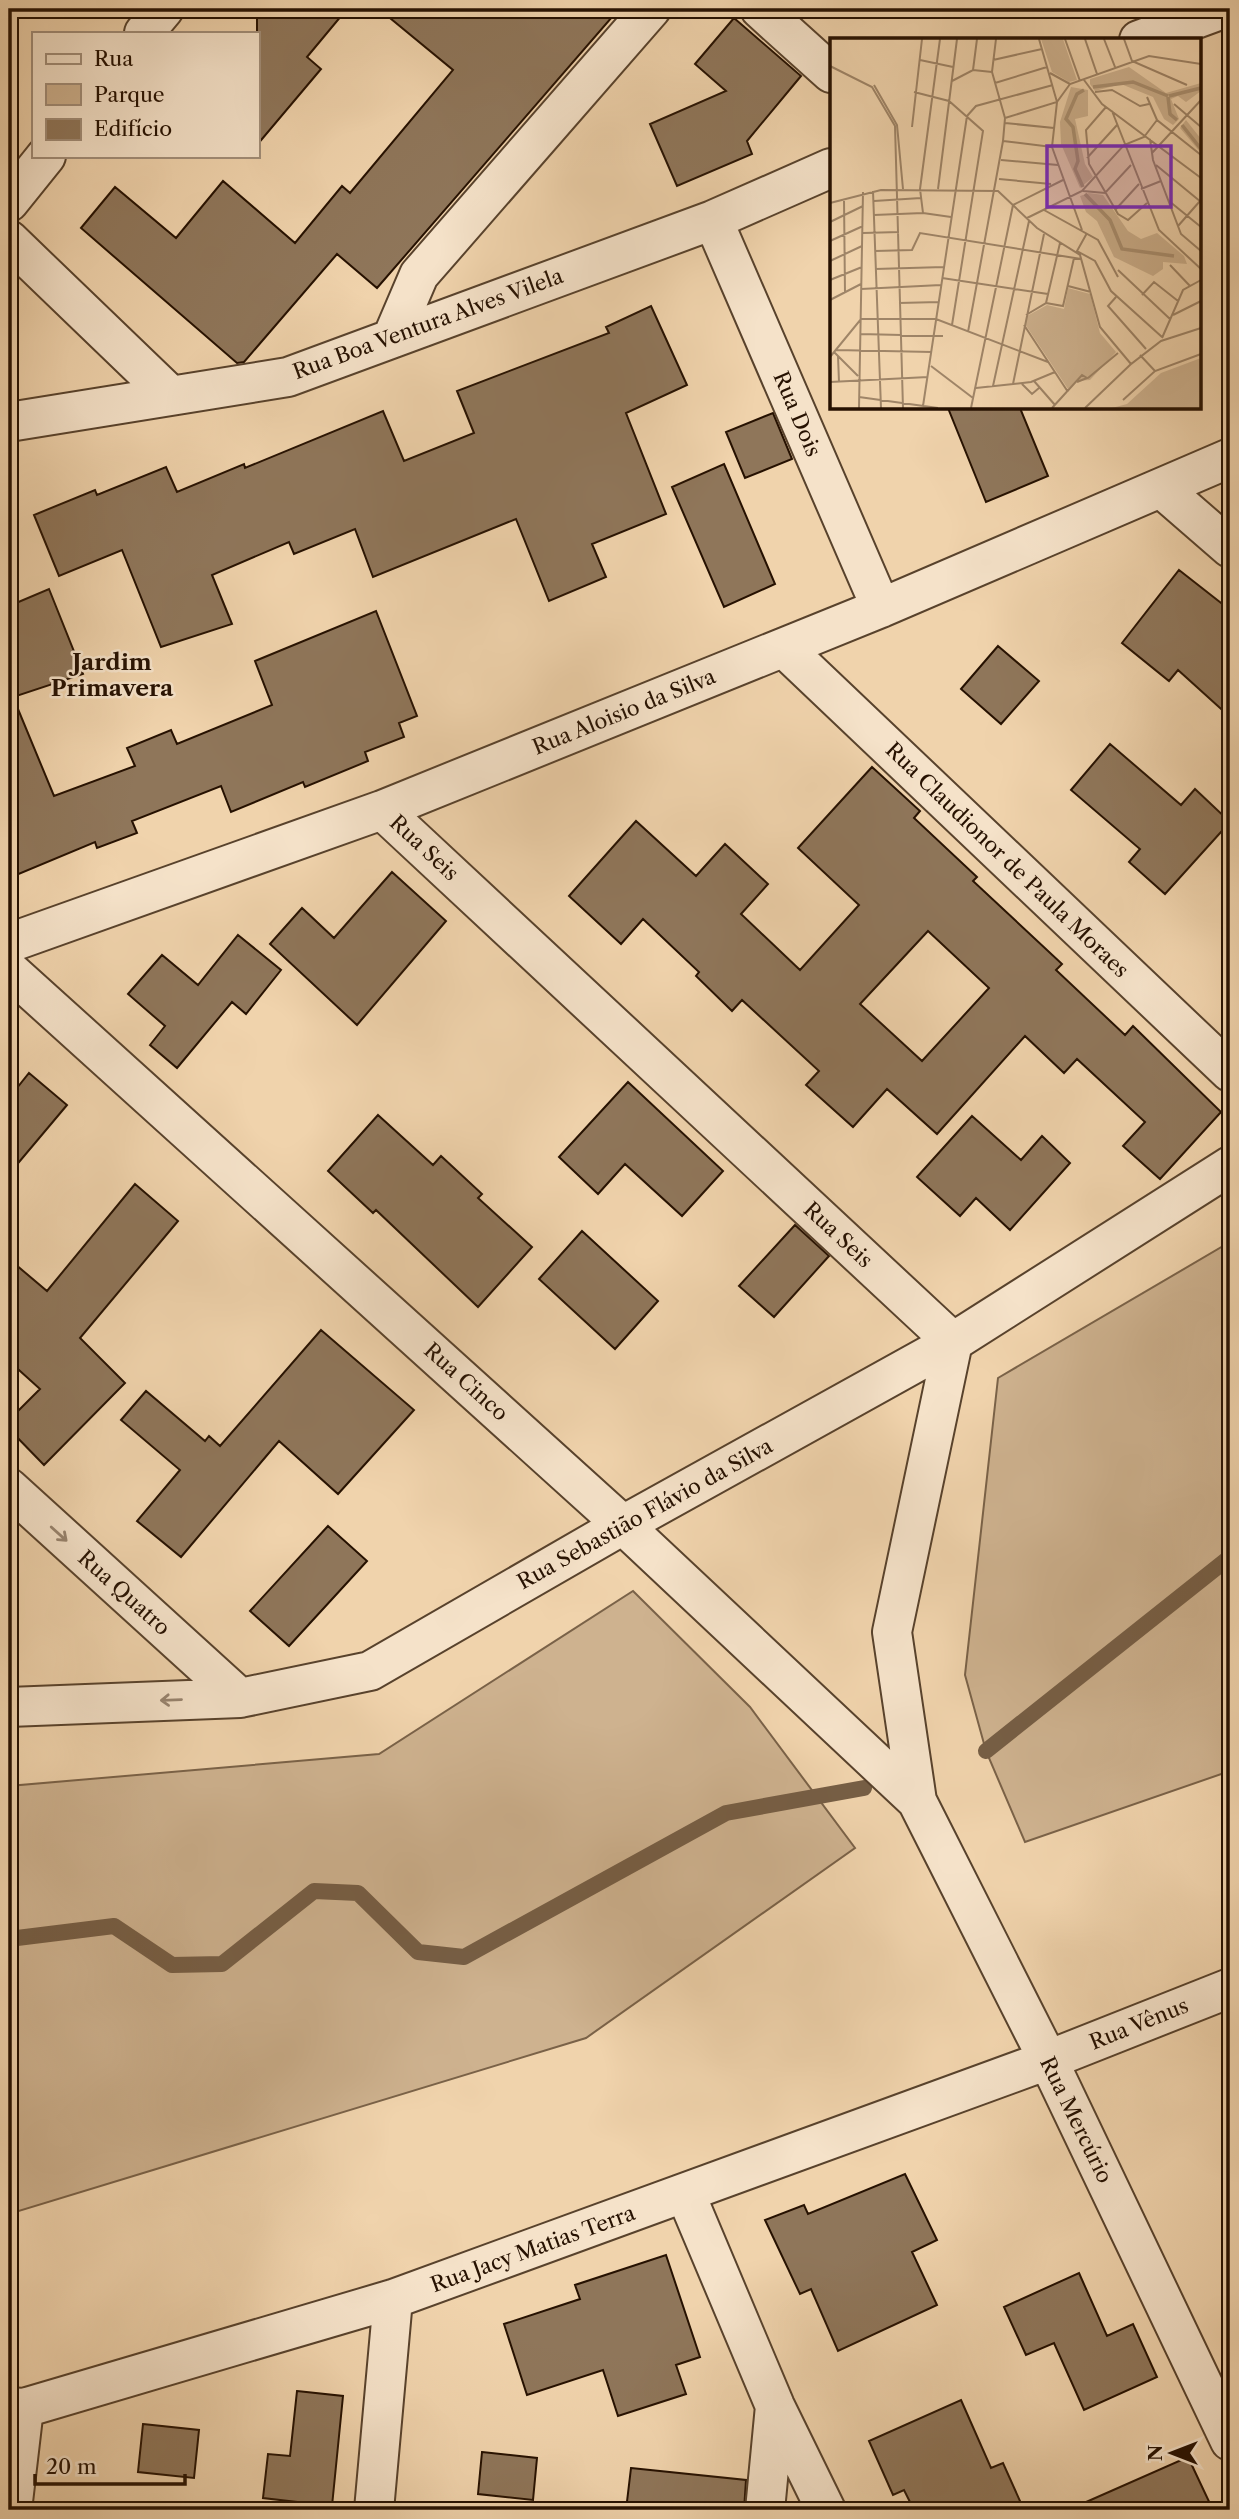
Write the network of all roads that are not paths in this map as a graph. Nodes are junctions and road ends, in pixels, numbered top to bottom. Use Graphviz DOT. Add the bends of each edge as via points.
graph roads {
  1 [pos="164,9"];
  2 [pos="651,9"];
  3 [pos="760,9"];
  4 [pos="1142,9"];
  5 [pos="1223,9"];
  6 [pos="145,32"];
  7 [pos="1129,38"];
  8 [pos="1144,38"];
  9 [pos="830,72"];
  10 [pos="44,158"];
  11 [pos="830,168"];
  12 [pos="9,202"];
  13 [pos="713,219"];
  14 [pos="9,240"];
  15 [pos="392,338"];
  16 [pos="170,395"];
  17 [pos="9,422"];
  18 [pos="1230,458"];
  19 [pos="1161,488"];
  20 [pos="1230,548"];
  21 [pos="881,608"];
  22 [pos="785,648"];
  23 [pos="383,810"];
  24 [pos="9,943"];
  25 [pos="9,970"];
  26 [pos="1230,1072"];
  27 [pos="1230,1166"];
  28 [pos="953,1342"];
  29 [pos="9,1488"];
  30 [pos="623,1525"];
  31 [pos="240,1698"];
  32 [pos="9,1707"];
  33 [pos="917,1801"];
  34 [pos="1230,1988"];
  35 [pos="1048,2060"];
  36 [pos="686,2194"];
  37 [pos="393,2298"];
  38 [pos="775,2406"];
  39 [pos="17,2407"];
  40 [pos="1230,2441"];
  41 [pos="12,2510"];
  42 [pos="373,2510"];
  43 [pos="765,2510"];
  44 [pos="826,2510"];
  1 -- 6 [label="street"];
  2 -- 15 [label="street" via="419,275"];
  3 -- 9 [label="street"];
  4 -- 7 [label="street"];
  5 -- 8 [label="street"];
  10 -- 12 [label="street"];
  11 -- 13 [label="street, Rua Boa Ventura Alves Vilela"];
  13 -- 15 [label="street, Rua Boa Ventura Alves Vilela"];
  13 -- 21 [label="street, Rua Dois"];
  14 -- 16 [label="street"];
  15 -- 16 [label="street, Rua Boa Ventura Alves Vilela" via="288,377"];
  16 -- 17 [label="street, Rua Boa Ventura Alves Vilela"];
  18 -- 19 [label="street, Rua Aloisio da Silva"];
  19 -- 20 [label="street"];
  19 -- 21 [label="street, Rua Aloisio da Silva"];
  21 -- 22 [label="street, Rua Aloisio da Silva"];
  22 -- 23 [label="street, Rua Aloisio da Silva"];
  22 -- 26 [label="street, Rua Claudionor de Paula Moraes"];
  23 -- 24 [label="street, Rua Aloisio da Silva"];
  23 -- 28 [label="street, Rua Seis"];
  25 -- 30 [label="street, Rua Cinco"];
  27 -- 28 [label="street, Rua Sebastião Flávio da Silva"];
  28 -- 30 [label="street, Rua Sebastião Flávio da Silva"];
  28 -- 33 [label="street" via="892,1632"];
  29 -- 31 [label="street, Rua Quatro, one-way"];
  30 -- 31 [label="street, Rua Sebastião Flávio da Silva" via="370,1671"];
  30 -- 33 [label="street, Rua Cinco"];
  31 -- 32 [label="street, Rua Sebastião Flávio da Silva, one-way"];
  33 -- 35 [label="street, Rua Mercúrio"];
  34 -- 35 [label="street, Rua Vênus"];
  35 -- 36 [label="street, Rua Jacy Matias Terra"];
  35 -- 40 [label="street, Rua Mercúrio"];
  36 -- 37 [label="street, Rua Jacy Matias Terra"];
  36 -- 38 [label="street"];
  37 -- 39 [label="street, Rua Jacy Matias Terra"];
  37 -- 42 [label="street"];
  38 -- 43 [label="street"];
  38 -- 44 [label="street"];
  39 -- 41 [label="street"];
}
